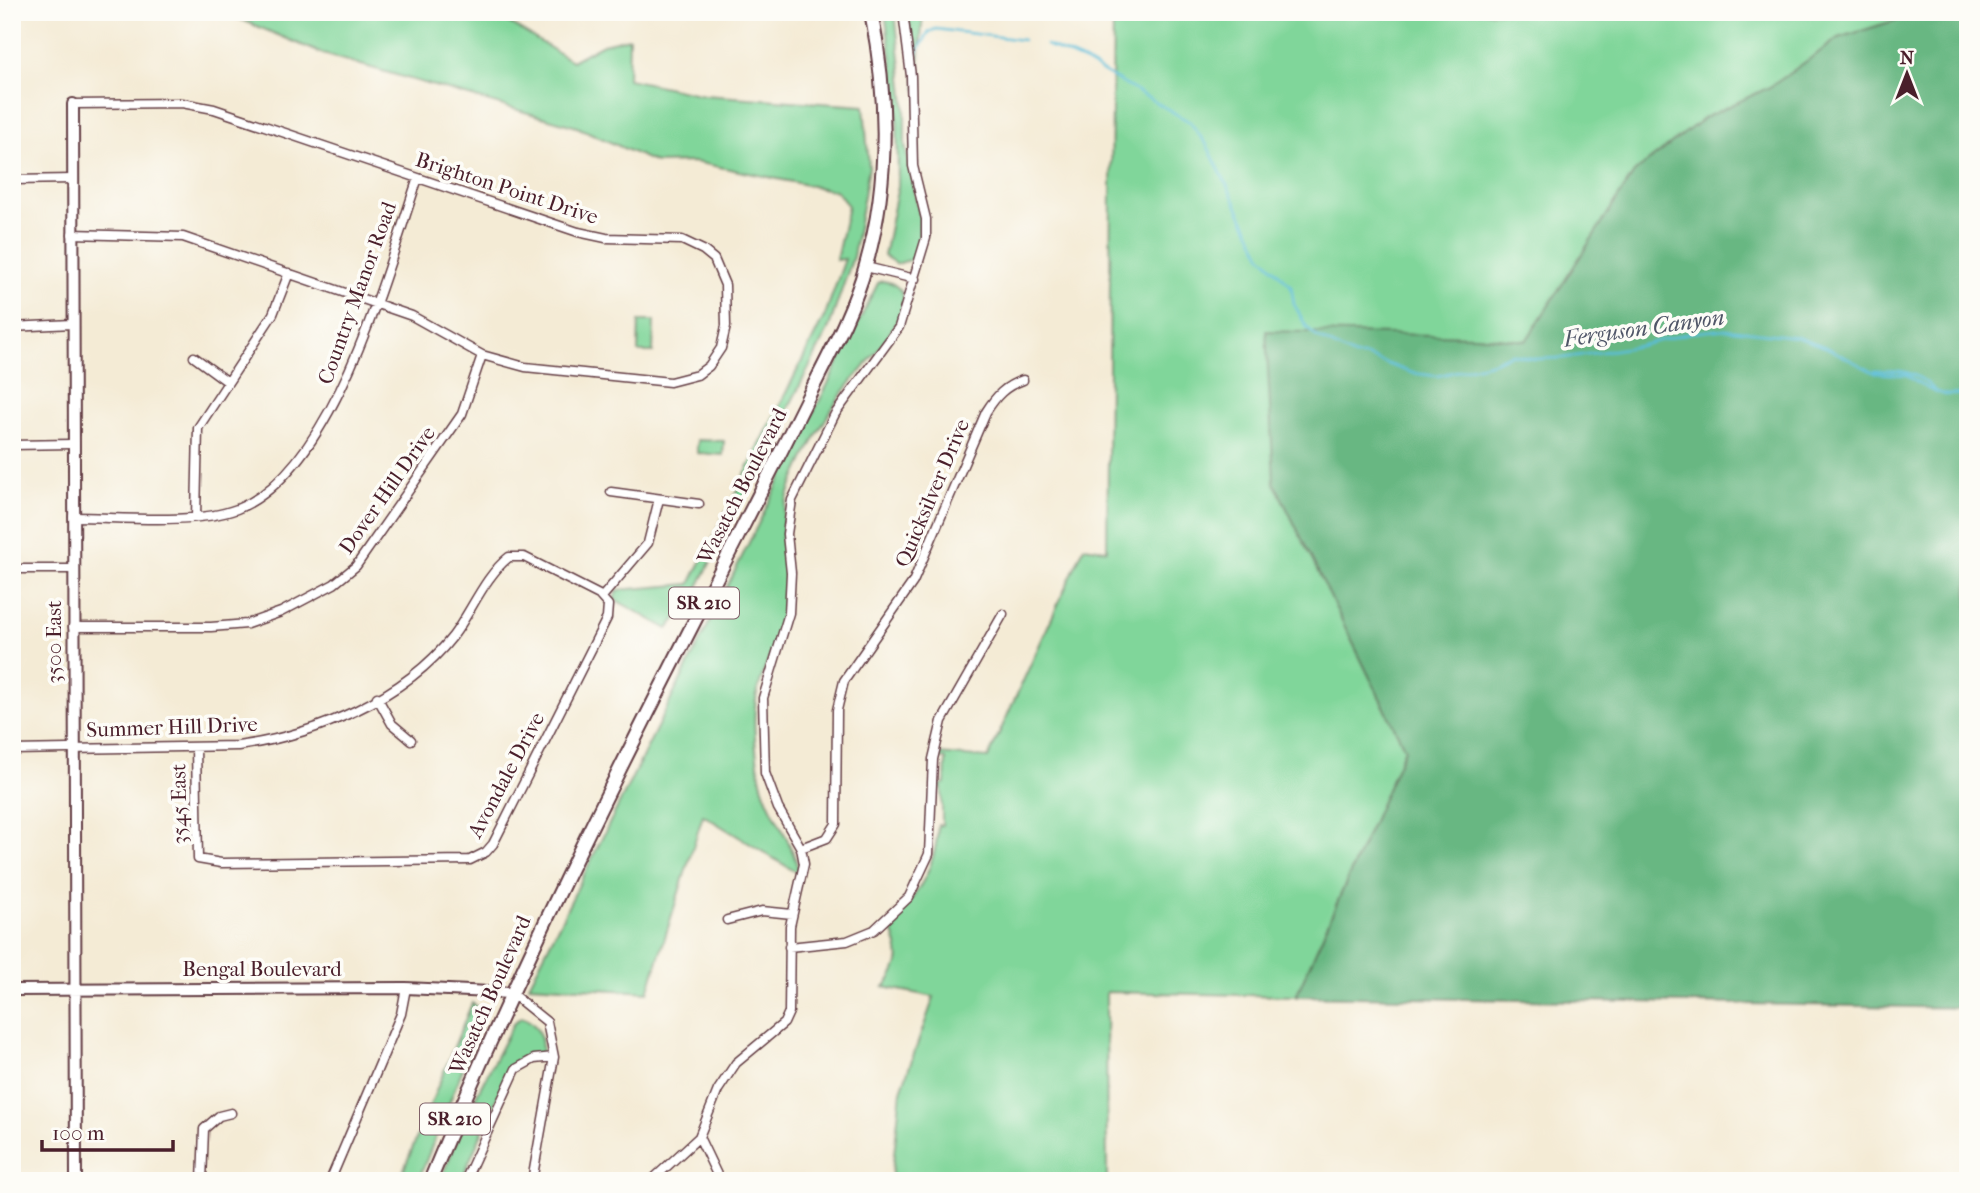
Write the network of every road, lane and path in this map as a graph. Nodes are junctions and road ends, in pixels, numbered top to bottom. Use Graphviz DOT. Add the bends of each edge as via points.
graph roads {
  1 [pos="871,12"];
  2 [pos="903,12"];
  3 [pos="73,104"];
  4 [pos="418,178"];
  5 [pos="73,179"];
  6 [pos="12,180"];
  7 [pos="72,234"];
  8 [pos="866,267"];
  9 [pos="289,273"];
  10 [pos="915,279"];
  11 [pos="375,303"];
  12 [pos="72,324"];
  13 [pos="12,327"];
  14 [pos="482,355"];
  15 [pos="194,358"];
  16 [pos="1023,380"];
  17 [pos="228,382"];
  18 [pos="72,444"];
  19 [pos="12,445"];
  20 [pos="611,492"];
  21 [pos="659,499"];
  22 [pos="699,504"];
  23 [pos="73,517"];
  24 [pos="196,517"];
  25 [pos="12,569"];
  26 [pos="73,569"];
  27 [pos="602,597"];
  28 [pos="1003,614"];
  29 [pos="74,628"];
  30 [pos="377,697"];
  31 [pos="411,740"];
  32 [pos="196,747"];
  33 [pos="73,749"];
  34 [pos="12,750"];
  35 [pos="802,848"];
  36 [pos="198,859"];
  37 [pos="792,914"];
  38 [pos="727,920"];
  39 [pos="789,947"];
  40 [pos="406,988"];
  41 [pos="12,990"];
  42 [pos="75,990"];
  43 [pos="511,993"];
  44 [pos="554,1057"];
  45 [pos="231,1113"];
  46 [pos="699,1138"];
  47 [pos="76,1181"];
  48 [pos="202,1181"];
  49 [pos="330,1181"];
  50 [pos="430,1181"];
  51 [pos="465,1181"];
  52 [pos="531,1181"];
  53 [pos="651,1181"];
  54 [pos="720,1181"];
  1 -- 8 [label="main road, Wasatch Boulevard / SR 210" via="883,89 885,144 881,194"];
  2 -- 10 [label="street" via="911,76 913,166 926,219"];
  3 -- 4 [label="street, Brighton Point Drive" via="199,105"];
  3 -- 5 [label="street, 3500 East"];
  4 -- 11 [label="street, Country Manor Road"];
  4 -- 14 [label="street, Brighton Point Drive" via="592,236 682,240 703,250 721,271 726,298 721,348 709,366 684,380 525,367"];
  5 -- 6 [label="street"];
  5 -- 7 [label="street, 3500 East"];
  7 -- 9 [label="street" via="183,237"];
  7 -- 12 [label="street, 3500 East"];
  8 -- 10 [label="street"];
  8 -- 43 [label="main road, Wasatch Boulevard / SR 210" via="842,329 562,882"];
  9 -- 11 [label="street"];
  9 -- 17 [label="street" via="273,314"];
  10 -- 35 [label="street" via="899,327 835,414 798,485 788,517 791,594 785,630 764,687 763,754 771,791"];
  11 -- 14 [label="street" via="435,327"];
  11 -- 24 [label="street, Country Manor Road" via="339,395 285,475 271,489 236,509"];
  12 -- 13 [label="street"];
  12 -- 18 [label="street, 3500 East"];
  14 -- 29 [label="street, Dover Hill Drive" via="462,414 342,580 247,624"];
  15 -- 17 [label="street"];
  16 -- 35 [label="street, Quicksilver Drive" via="997,395 986,412 913,582 844,681 837,710 835,824 827,838"];
  17 -- 24 [label="street" via="198,428"];
  18 -- 19 [label="street"];
  18 -- 23 [label="street, 3500 East"];
  20 -- 21 [label="street"];
  21 -- 22 [label="street"];
  21 -- 27 [label="street" via="648,543"];
  23 -- 24 [label="street, Country Manor Road"];
  23 -- 26 [label="street, 3500 East"];
  25 -- 26 [label="street"];
  26 -- 29 [label="street, 3500 East"];
  27 -- 30 [label="street, Summer Hill Drive" via="514,556 501,564 442,650 413,676"];
  27 -- 36 [label="street, Avondale Drive" via="608,605 607,618 493,844 478,857 461,863 221,863"];
  28 -- 39 [label="street" via="948,705 938,734 929,854 909,897 874,930 847,941"];
  29 -- 33 [label="street, 3500 East"];
  30 -- 31 [label="street" via="392,724"];
  30 -- 32 [label="street, Summer Hill Drive" via="293,735 238,746"];
  32 -- 33 [label="street, Summer Hill Drive"];
  32 -- 36 [label="street, 3545 East"];
  33 -- 34 [label="street, Summer Hill Drive"];
  33 -- 42 [label="street, 3500 East"];
  35 -- 37 [label="street" via="803,880"];
  37 -- 38 [label="street" via="762,911"];
  37 -- 39 [label="street"];
  39 -- 46 [label="street" via="790,999 784,1023 726,1076"];
  40 -- 42 [label="street, Bengal Boulevard"];
  40 -- 43 [label="street, Bengal Boulevard"];
  40 -- 49 [label="street" via="401,1014"];
  41 -- 42 [label="street, Bengal Boulevard"];
  42 -- 47 [label="street, 3500 East"];
  43 -- 44 [label="street" via="547,1022"];
  43 -- 50 [label="main road, Wasatch Boulevard / SR 210"];
  44 -- 51 [label="street" via="534,1059 516,1069"];
  44 -- 52 [label="street"];
  45 -- 48 [label="street" via="219,1116 204,1129"];
  46 -- 53 [label="street"];
  46 -- 54 [label="street"];
}
